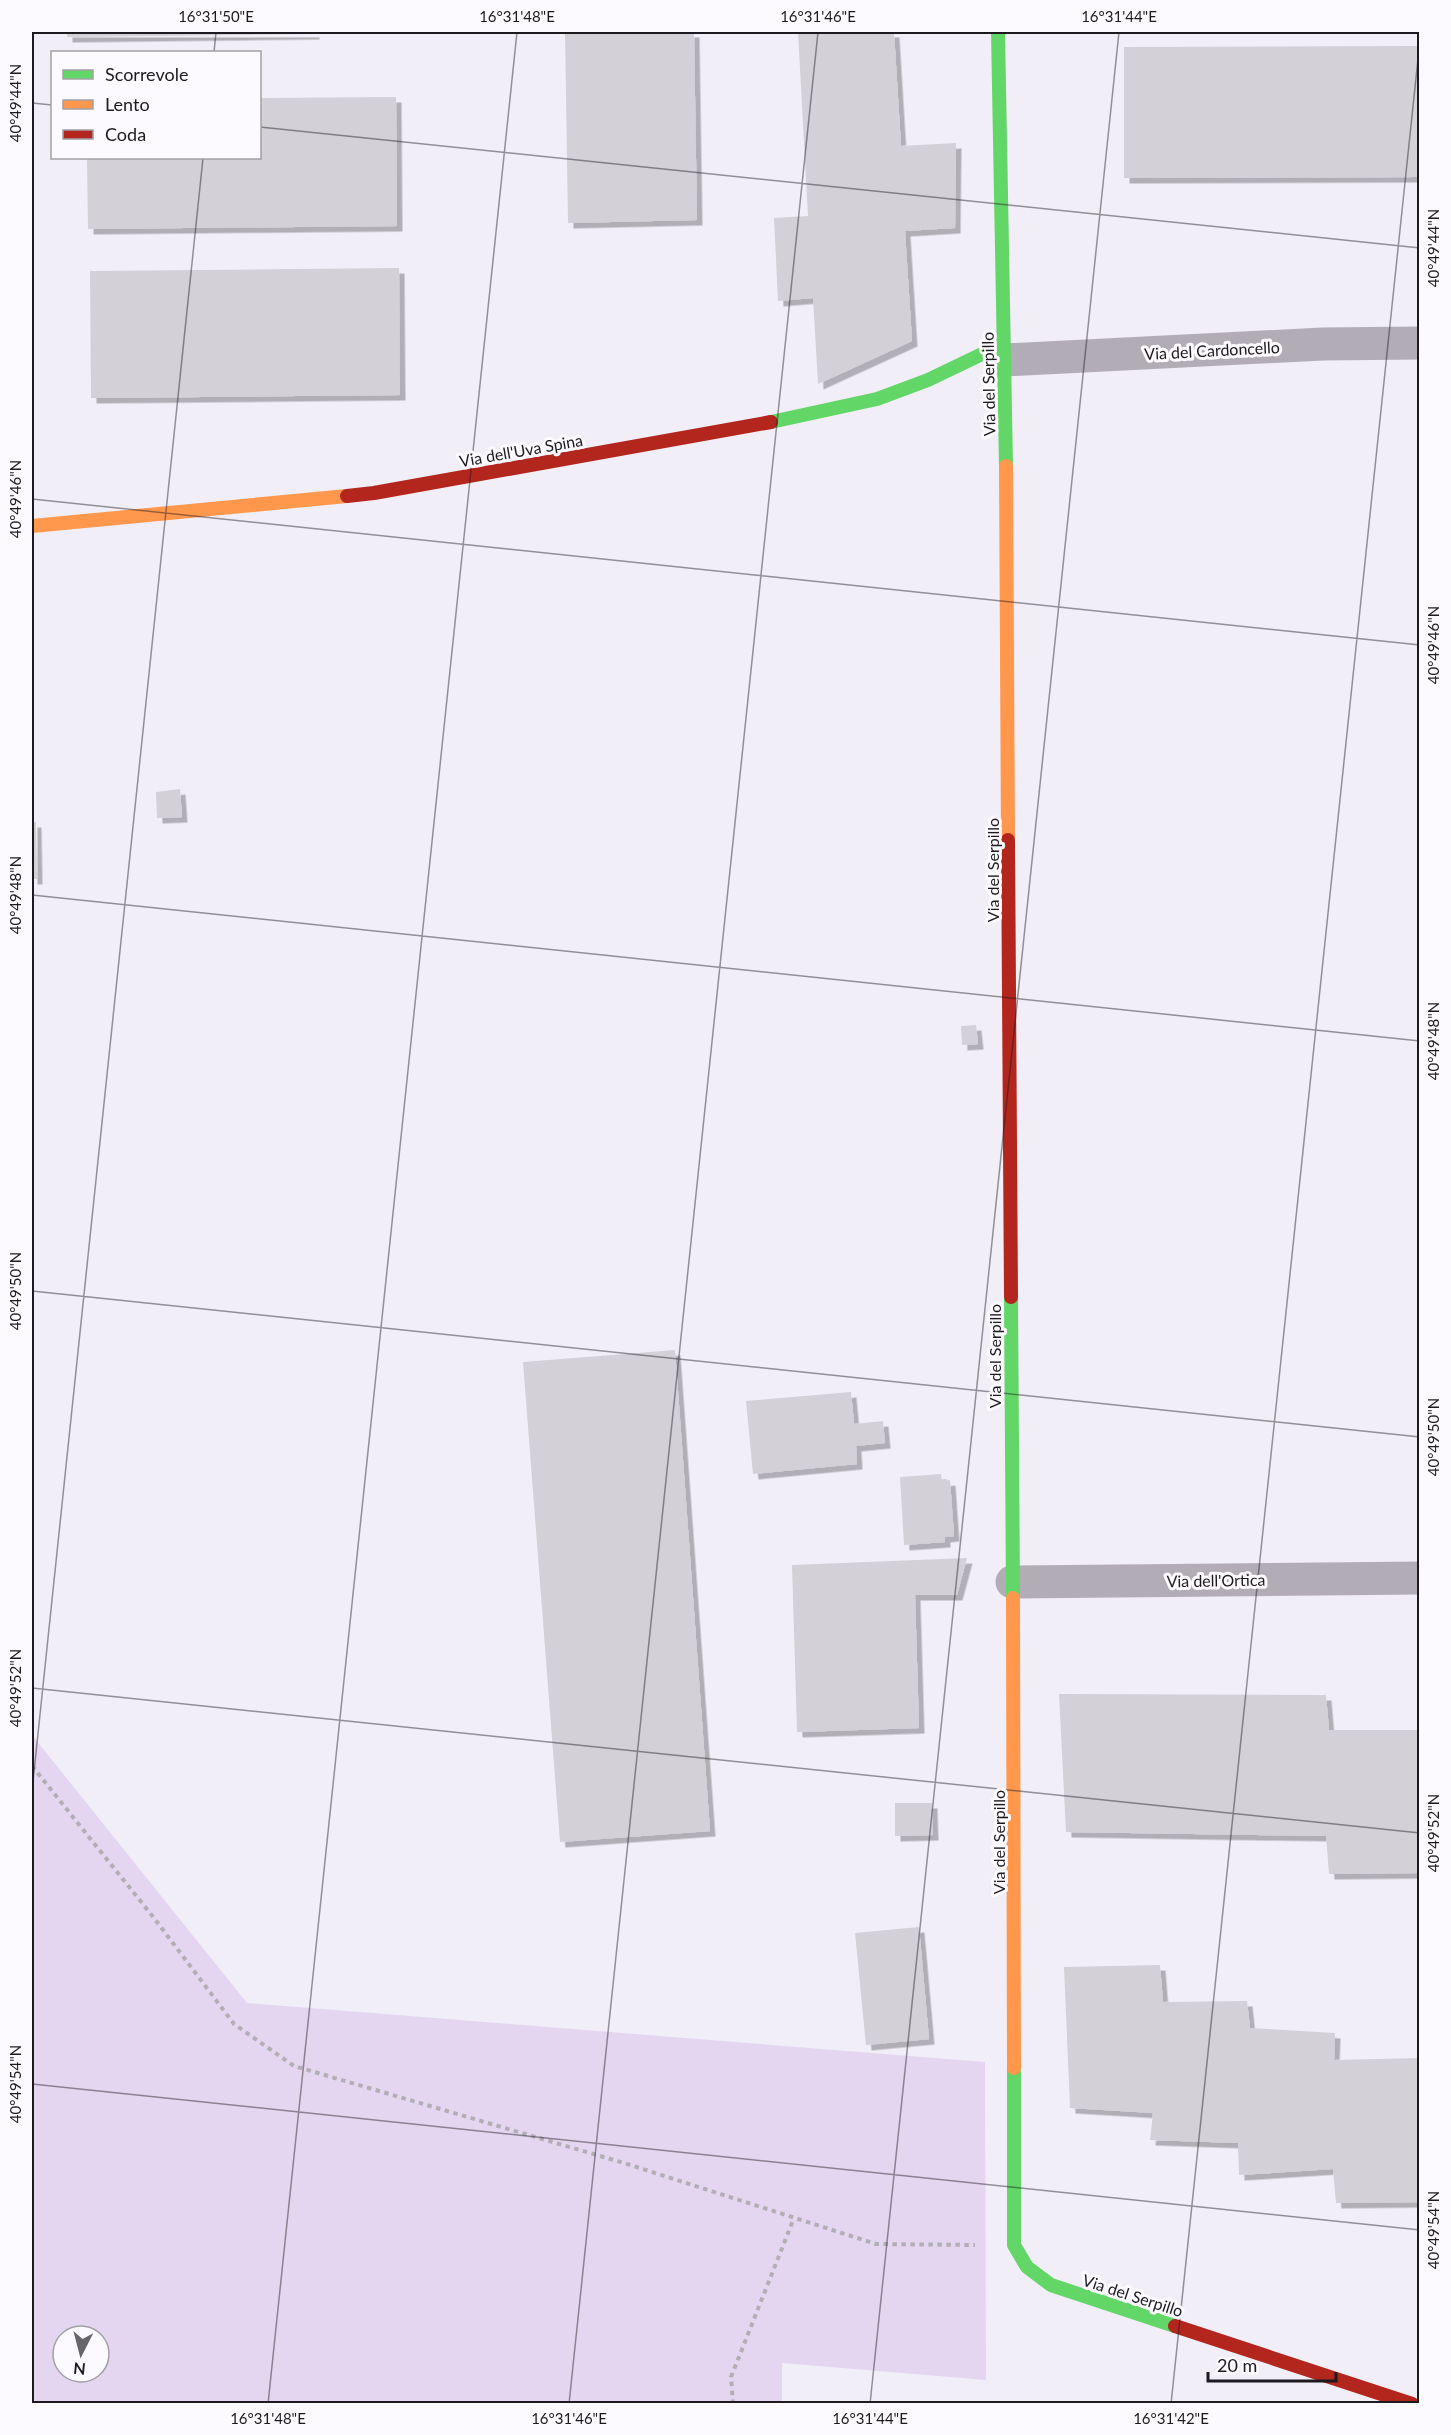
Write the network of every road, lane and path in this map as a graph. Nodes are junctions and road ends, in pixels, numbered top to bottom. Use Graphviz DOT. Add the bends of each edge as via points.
graph roads {
  1 [pos="998,32"];
  2 [pos="1419,343"];
  3 [pos="1004,352"];
  4 [pos="32,526"];
  5 [pos="1419,1578"];
  6 [pos="1012,1582"];
  7 [pos="32,1766"];
  8 [pos="794,2218"];
  9 [pos="1014,2245"];
  10 [pos="733,2403"];
  11 [pos="1412,2403"];
  1 -- 3 [label="street, Via del Serpillo"];
  2 -- 3 [label="street, Via del Cardoncello"];
  3 -- 4 [label="street, Via dell'Uva Spina" via="877,399 804,416 374,493"];
  3 -- 6 [label="street, Via del Serpillo"];
  5 -- 6 [label="street, Via dell'Ortica"];
  6 -- 9 [label="street, Via del Serpillo"];
  7 -- 8 [label="path" via="234,2024 294,2066 624,2163"];
  8 -- 9 [label="path" via="876,2244"];
  8 -- 10 [label="path" via="731,2377"];
  9 -- 11 [label="street, Via del Serpillo" via="1027,2267 1052,2285"];
}
